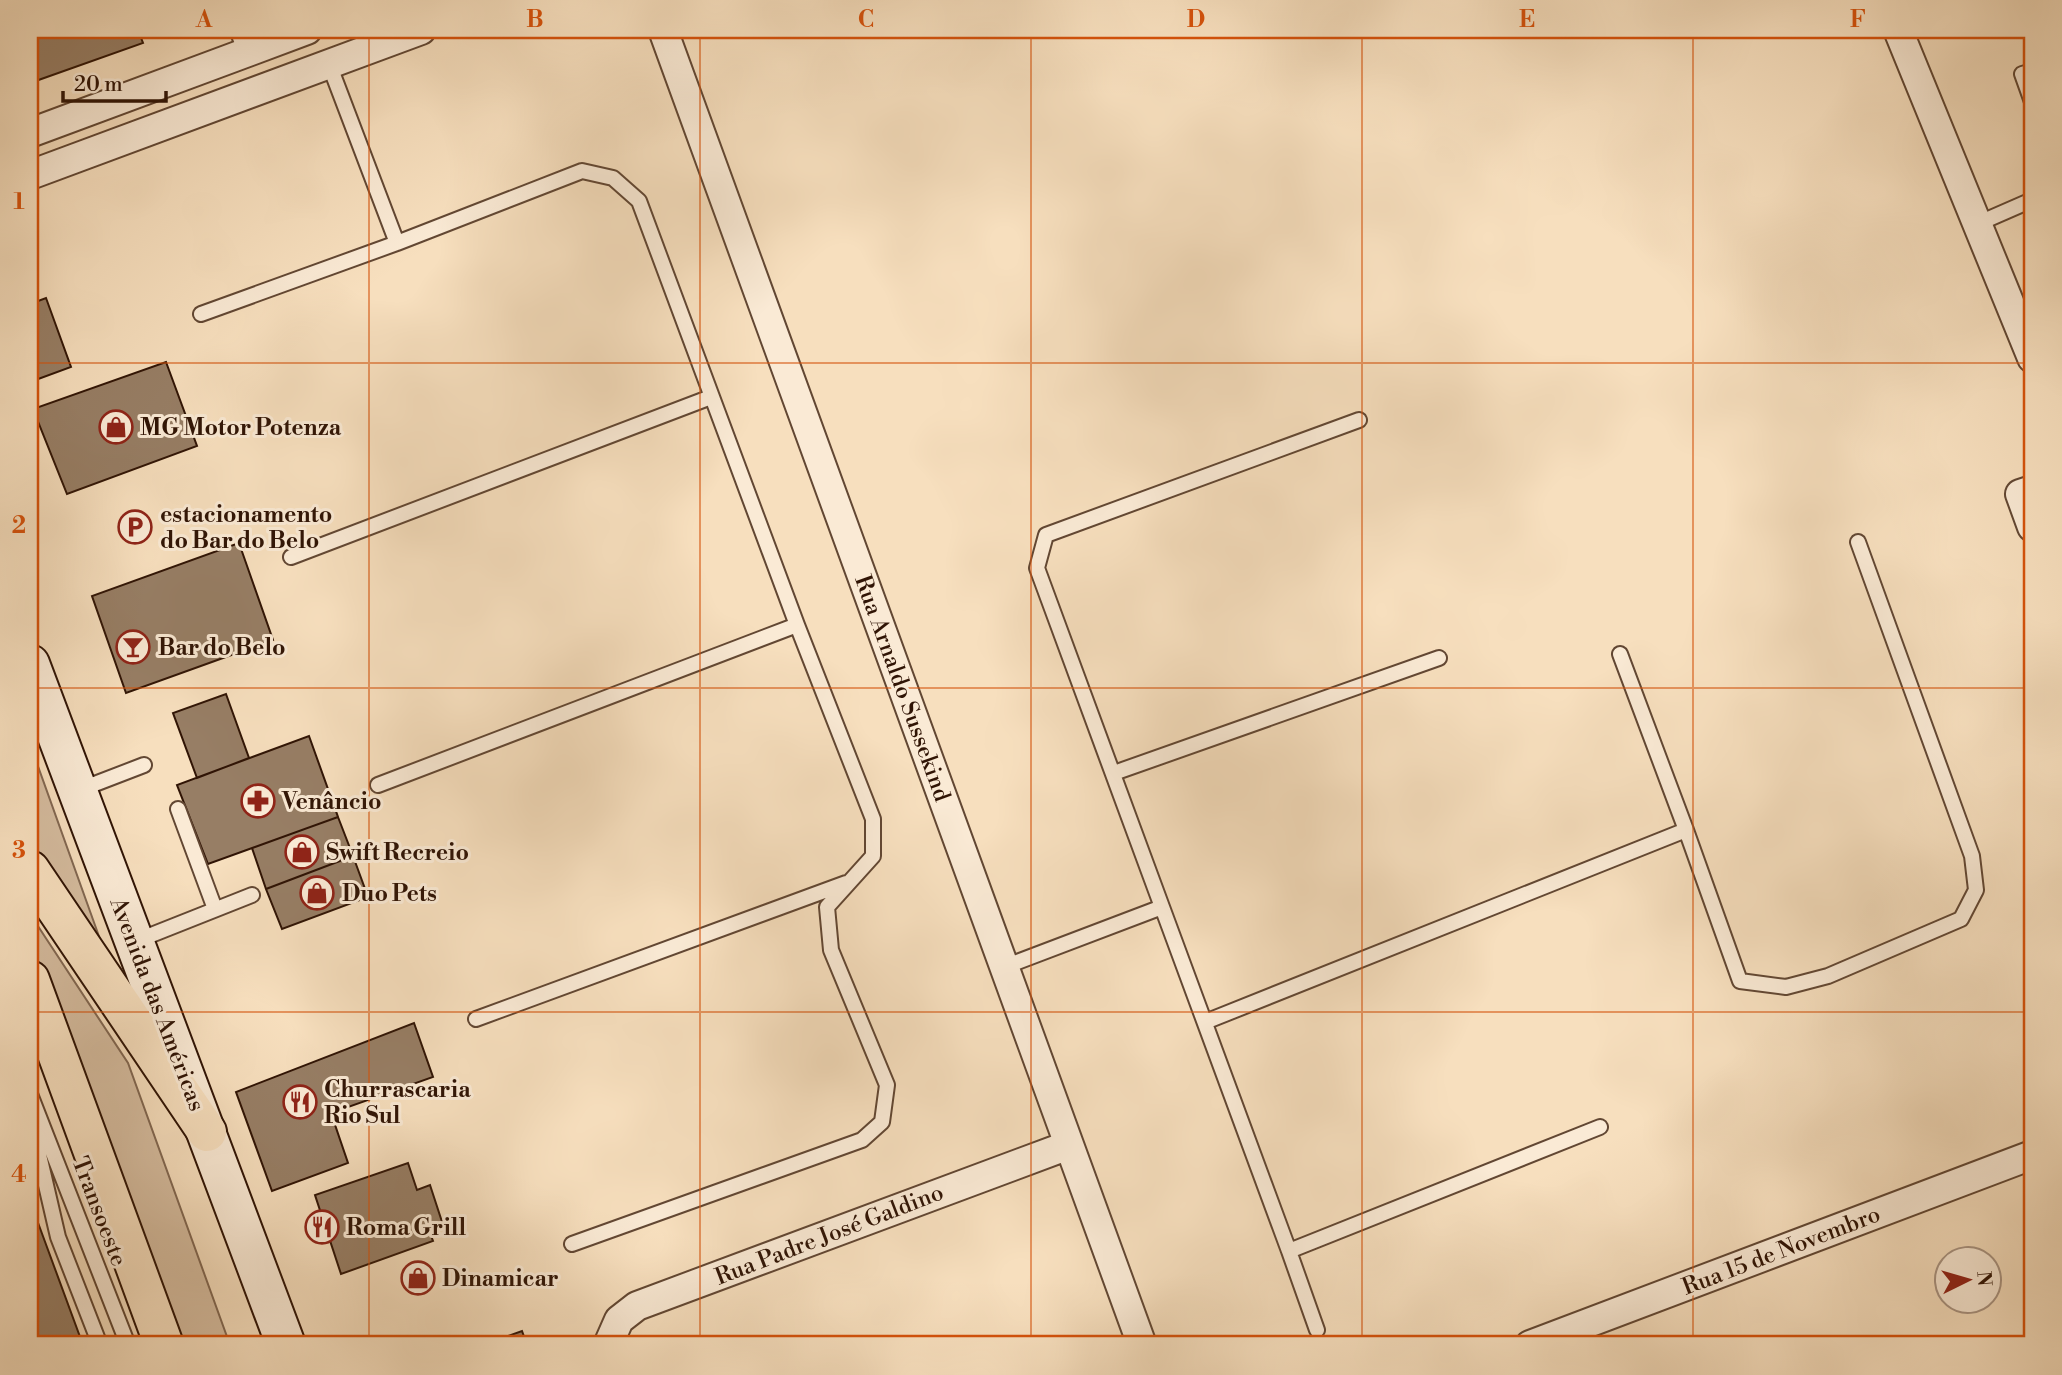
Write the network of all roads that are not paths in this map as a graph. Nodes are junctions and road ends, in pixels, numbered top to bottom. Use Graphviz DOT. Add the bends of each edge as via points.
graph roads {
  1 [pos="307,30"];
  2 [pos="421,30"];
  3 [pos="663,30"];
  4 [pos="1898,30"];
  5 [pos="242,41"];
  6 [pos="329,64"];
  7 [pos="2032,71"];
  8 [pos="2032,102"];
  9 [pos="30,133"];
  10 [pos="30,175"];
  11 [pos="2032,200"];
  12 [pos="1977,224"];
  13 [pos="397,243"];
  14 [pos="201,314"];
  15 [pos="2032,358"];
  16 [pos="711,397"];
  17 [pos="1359,419"];
  18 [pos="2032,490"];
  19 [pos="2032,527"];
  20 [pos="1858,542"];
  21 [pos="291,557"];
  22 [pos="797,625"];
  23 [pos="1620,654"];
  24 [pos="1439,658"];
  25 [pos="30,664"];
  26 [pos="144,765"];
  27 [pos="1114,773"];
  28 [pos="378,785"];
  29 [pos="78,791"];
  30 [pos="178,809"];
  31 [pos="1686,830"];
  32 [pos="30,870"];
  33 [pos="848,882"];
  34 [pos="252,895"];
  35 [pos="1162,907"];
  36 [pos="215,909"];
  37 [pos="135,941"];
  38 [pos="1004,967"];
  39 [pos="30,980"];
  40 [pos="476,1019"];
  41 [pos="1205,1022"];
  42 [pos="30,1094"];
  43 [pos="30,1116"];
  44 [pos="1600,1126"];
  45 [pos="207,1132"];
  46 [pos="1069,1144"];
  47 [pos="2032,1155"];
  48 [pos="572,1244"];
  49 [pos="1289,1251"];
  50 [pos="1317,1330"];
  51 [pos="100,1345"];
  52 [pos="128,1345"];
  53 [pos="164,1345"];
  54 [pos="285,1345"];
  55 [pos="608,1345"];
  56 [pos="1142,1345"];
  57 [pos="1530,1345"];
  1 -- 5 [label="street"];
  2 -- 6 [label="street"];
  3 -- 38 [label="street, Rua Arnaldo Sussekind"];
  4 -- 12 [label="street"];
  5 -- 9 [label="street"];
  6 -- 10 [label="street"];
  6 -- 13 [label="lane"];
  7 -- 8 [label="lane" via="2022,75"];
  11 -- 12 [label="lane"];
  12 -- 15 [label="street"];
  13 -- 14 [label="lane"];
  13 -- 16 [label="lane" via="582,171 613,178 639,201"];
  16 -- 21 [label="lane"];
  16 -- 22 [label="lane"];
  17 -- 27 [label="lane" via="1046,536 1037,568"];
  18 -- 19 [label="street" via="2020,494"];
  20 -- 31 [label="lane" via="1972,856 1976,890 1961,919 1828,976 1786,987 1740,981"];
  22 -- 28 [label="lane"];
  22 -- 33 [label="lane" via="873,819 873,856"];
  23 -- 31 [label="lane"];
  24 -- 27 [label="lane"];
  25 -- 29 [label="main road, Avenida das Américas"];
  26 -- 29 [label="lane"];
  27 -- 35 [label="lane"];
  29 -- 37 [label="main road, Avenida das Américas"];
  30 -- 36 [label="lane"];
  31 -- 41 [label="lane"];
  32 -- 45 [label="highway"];
  33 -- 40 [label="lane"];
  33 -- 48 [label="lane" via="827,906 831,950 887,1085 883,1122 862,1139"];
  34 -- 36 [label="lane"];
  35 -- 38 [label="lane"];
  35 -- 41 [label="lane"];
  36 -- 37 [label="lane"];
  37 -- 45 [label="main road, Avenida das Américas"];
  38 -- 46 [label="street, Rua Arnaldo Sussekind"];
  39 -- 53 [label="highway"];
  41 -- 49 [label="lane"];
  42 -- 52 [label="lane, Transoeste"];
  43 -- 51 [label="lane" via="58,1237"];
  44 -- 49 [label="lane"];
  45 -- 54 [label="main road, Avenida das Américas"];
  46 -- 55 [label="street, Rua Padre José Galdino" via="637,1306 619,1320"];
  46 -- 56 [label="street, Rua Arnaldo Sussekind"];
  47 -- 57 [label="street, Rua 15 de Novembro"];
  49 -- 50 [label="lane"];
}
